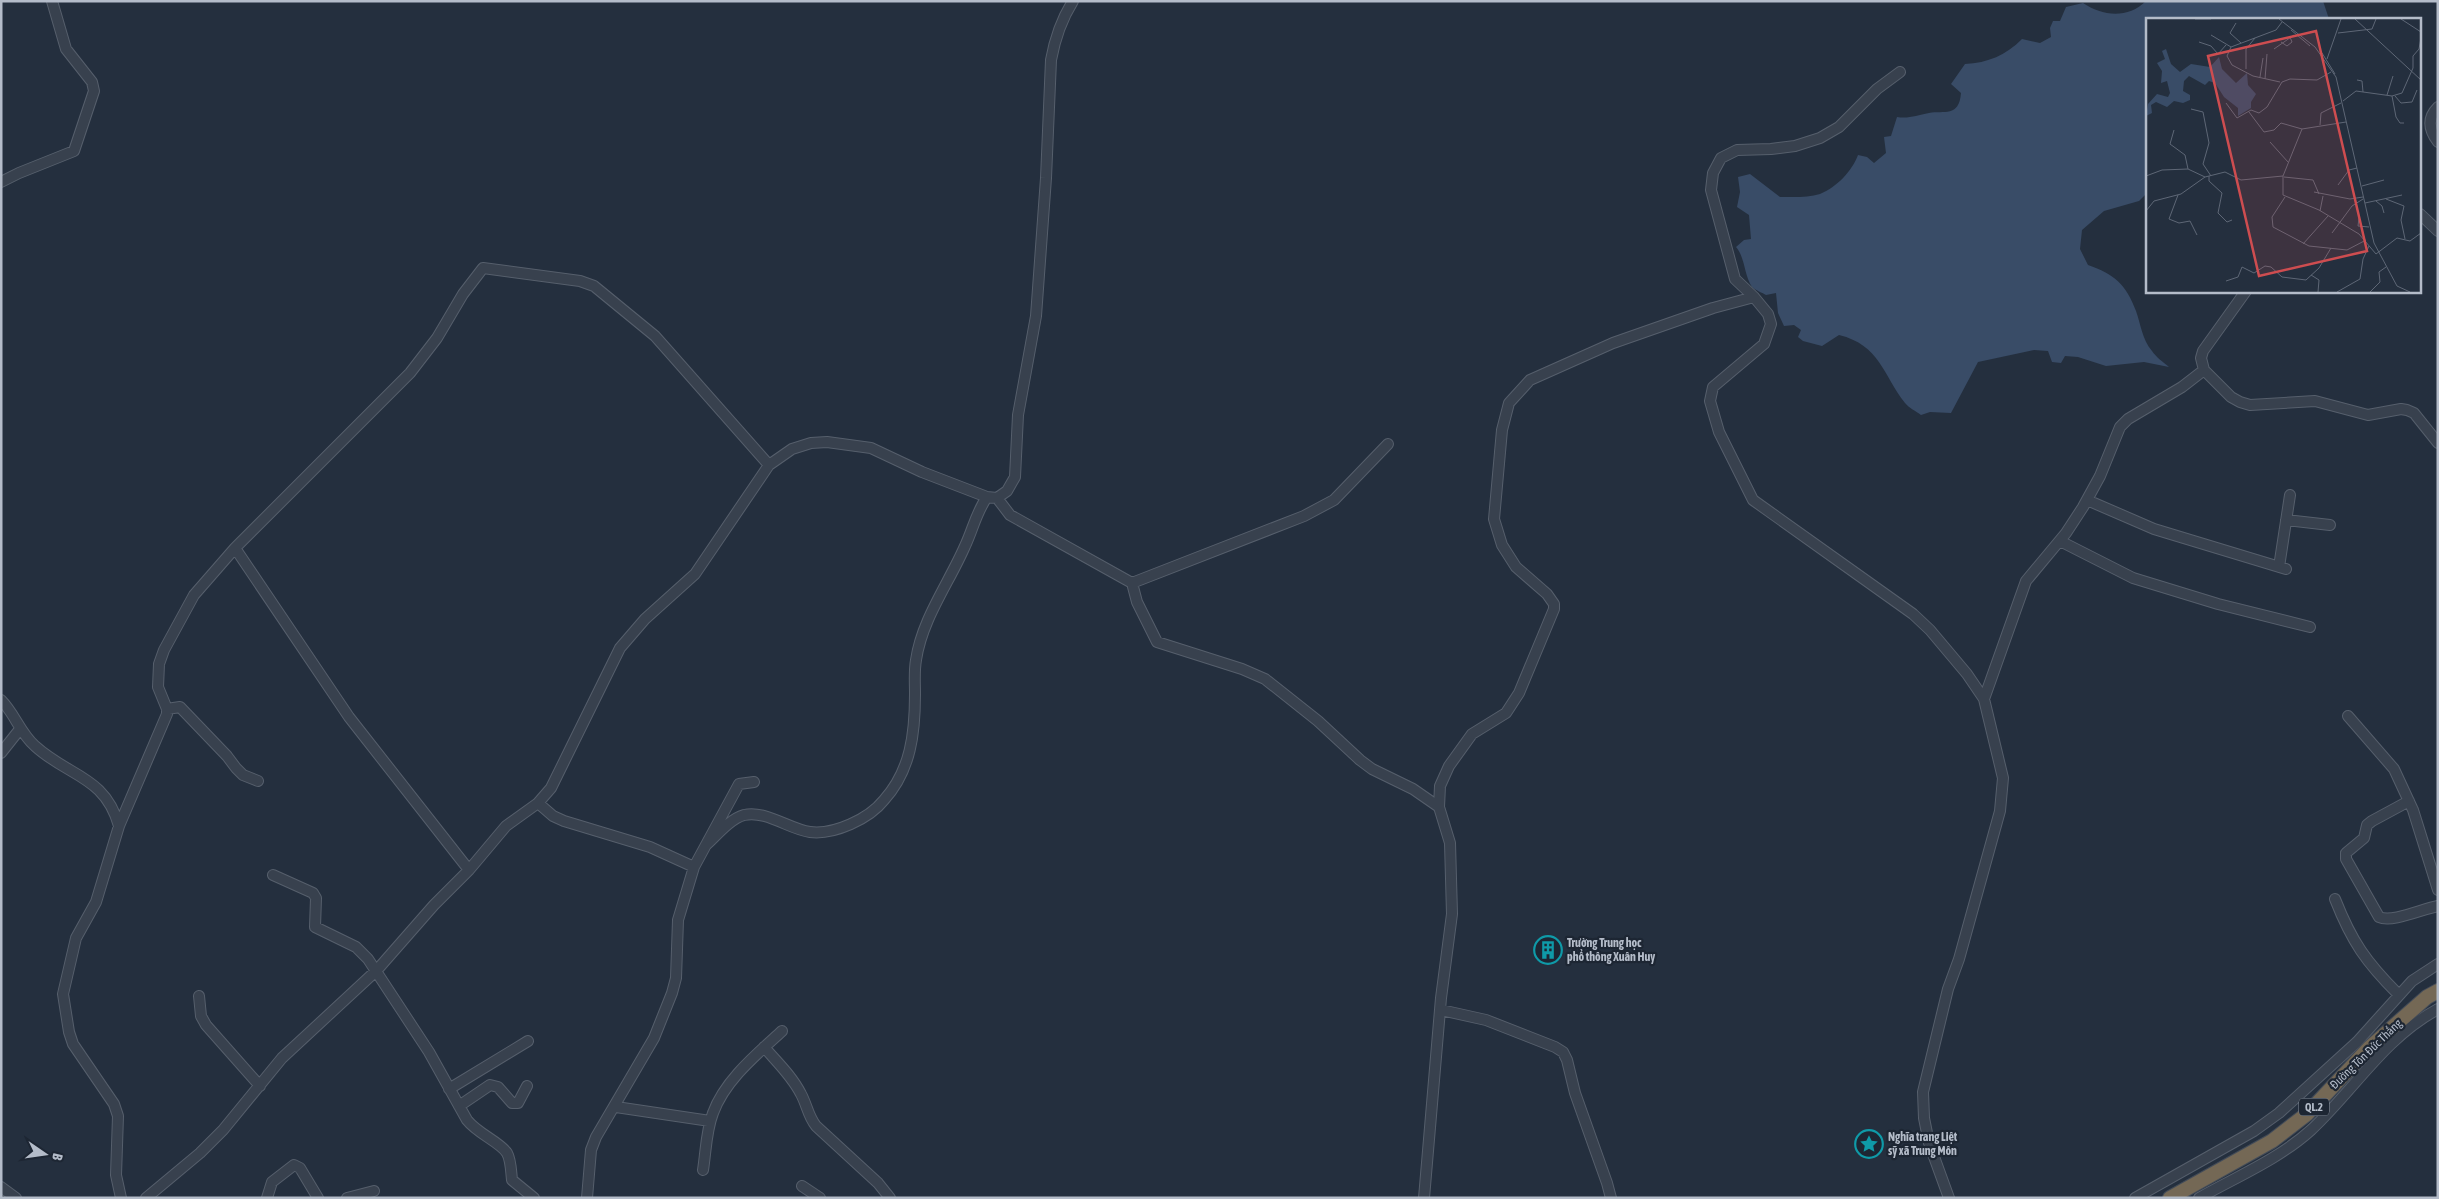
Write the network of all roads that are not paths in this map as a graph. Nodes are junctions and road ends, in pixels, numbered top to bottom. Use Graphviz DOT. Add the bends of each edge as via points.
graph roads {
  1 [pos="52,1"];
  2 [pos="1073,1"];
  3 [pos="1900,72"];
  4 [pos="2438,107"];
  5 [pos="2438,142"];
  6 [pos="1,182"];
  7 [pos="2422,216"];
  8 [pos="2438,231"];
  9 [pos="2245,292"];
  10 [pos="1754,297"];
  11 [pos="2204,370"];
  12 [pos="2438,443"];
  13 [pos="1388,444"];
  14 [pos="770,465"];
  15 [pos="2290,494"];
  16 [pos="992,498"];
  17 [pos="2087,500"];
  18 [pos="2286,520"];
  19 [pos="2330,525"];
  20 [pos="2060,541"];
  21 [pos="235,548"];
  22 [pos="1132,583"];
  23 [pos="2310,627"];
  24 [pos="1984,698"];
  25 [pos="1,700"];
  26 [pos="168,709"];
  27 [pos="2348,716"];
  28 [pos="20,729"];
  29 [pos="1,753"];
  30 [pos="258,781"];
  31 [pos="754,782"];
  32 [pos="2409,802"];
  33 [pos="538,803"];
  34 [pos="1439,807"];
  35 [pos="119,826"];
  36 [pos="706,845"];
  37 [pos="694,867"];
  38 [pos="469,870"];
  39 [pos="273,875"];
  40 [pos="2438,890"];
  41 [pos="2335,899"];
  42 [pos="2438,906"];
  43 [pos="2438,964"];
  44 [pos="377,970"];
  45 [pos="2438,991"];
  46 [pos="2398,994"];
  47 [pos="198,996"];
  48 [pos="2438,1009"];
  49 [pos="1440,1010"];
  50 [pos="782,1031"];
  51 [pos="528,1041"];
  52 [pos="764,1047"];
  53 [pos="2373,1053"];
  54 [pos="260,1086"];
  55 [pos="527,1086"];
  56 [pos="449,1089"];
  57 [pos="459,1106"];
  58 [pos="616,1107"];
  59 [pos="710,1121"];
  60 [pos="703,1170"];
  61 [pos="802,1186"];
  62 [pos="1,1187"];
  63 [pos="374,1191"];
  64 [pos="16,1198"];
  65 [pos="121,1198"];
  66 [pos="146,1198"];
  67 [pos="267,1198"];
  68 [pos="318,1198"];
  69 [pos="347,1198"];
  70 [pos="534,1198"];
  71 [pos="587,1198"];
  72 [pos="820,1198"];
  73 [pos="890,1198"];
  74 [pos="1424,1198"];
  75 [pos="1610,1198"];
  76 [pos="1949,1198"];
  77 [pos="2136,1198"];
  78 [pos="2170,1198"];
  79 [pos="2199,1198"];
  1 -- 6 [label="street" via="66,49 92,82 94,91 74,151"];
  2 -- 16 [label="street" via="1060,25 1051,60 1036,316 1018,415 1015,477 1007,491"];
  3 -- 10 [label="street" via="1839,127 1820,138 1787,147 1737,150 1721,158 1712,173 1711,190 1735,280"];
  4 -- 5 [label="street" via="2432,113 2430,123"];
  7 -- 8 [label="street"];
  9 -- 11 [label="street" via="2203,351"];
  10 -- 24 [label="street" via="1768,314 1770,333 1764,344 1713,387 1710,401 1718,432 1747,490 1764,509 1913,614 1930,630"];
  10 -- 34 [label="street" via="1713,308 1604,347 1530,380 1508,404 1502,430 1494,519 1502,545 1516,567 1547,594 1554,609 1519,692 1506,713 1472,734 1449,766 1440,786"];
  11 -- 12 [label="street" via="2232,397 2250,405 2315,401 2368,415 2407,410 2414,413"];
  11 -- 17 [label="street" via="2120,427"];
  13 -- 22 [label="street" via="1334,500 1304,516"];
  14 -- 16 [label="street" via="792,449 811,443 857,445"];
  14 -- 21 [label="street" via="655,336 594,286 580,281 483,268 410,373"];
  14 -- 33 [label="street" via="695,574 645,619 620,648 562,768"];
  15 -- 18 [label="street"];
  16 -- 22 [label="street" via="1010,515"];
  16 -- 36 [label="street" via="980,508 920,643 916,660 912,747 903,772 884,801 846,826 810,832 746,814 736,818"];
  17 -- 18 [label="street" via="2154,530 2282,568"];
  17 -- 20 [label="street"];
  18 -- 19 [label="street"];
  20 -- 23 [label="street" via="2134,578 2218,604"];
  20 -- 24 [label="street" via="2026,581"];
  21 -- 26 [label="street" via="194,595 164,650 159,664 158,687"];
  21 -- 38 [label="street" via="349,717"];
  22 -- 34 [label="street" via="1157,642 1265,679 1372,769 1413,789"];
  24 -- 76 [label="street" via="2003,778 2001,803 1959,960 1948,989 1923,1092 1929,1143"];
  25 -- 28 [label="street" via="10,709"];
  26 -- 30 [label="street" via="180,707 243,775"];
  26 -- 35 [label="street"];
  27 -- 32 [label="street" via="2394,769"];
  28 -- 29 [label="street"];
  28 -- 35 [label="street" via="36,747 92,783 114,809"];
  31 -- 36 [label="street" via="739,784"];
  32 -- 40 [label="street"];
  32 -- 42 [label="street" via="2367,825 2364,838 2346,853 2346,859 2379,917 2393,920"];
  33 -- 37 [label="street" via="564,821 650,847"];
  33 -- 38 [label="street" via="506,826"];
  34 -- 49 [label="street" via="1449,835 1452,881 1452,914"];
  35 -- 65 [label="street" via="96,902 71,952 63,1004 73,1044 114,1104 118,1116 116,1175"];
  36 -- 37 [label="street"];
  37 -- 58 [label="street" via="678,920 676,978 672,994 654,1038"];
  38 -- 44 [label="street"];
  39 -- 44 [label="street" via="313,893 316,898 315,927 356,947"];
  41 -- 46 [label="street" via="2348,933 2372,968"];
  43 -- 46 [label="street"];
  44 -- 54 [label="street" via="282,1058"];
  44 -- 56 [label="street"];
  45 -- 53 [label="highway, Đường Tôn Đức Thắng / QL.2" via="2427,997"];
  46 -- 77 [label="street" via="2357,1042 2279,1113 2254,1131"];
  47 -- 54 [label="street" via="206,1025"];
  48 -- 53 [label="street"];
  49 -- 74 [label="street"];
  49 -- 75 [label="street" via="1486,1020 1563,1052"];
  50 -- 52 [label="street"];
  51 -- 56 [label="street"];
  52 -- 59 [label="street" via="725,1090"];
  52 -- 73 [label="street" via="788,1074 816,1126"];
  53 -- 78 [label="highway, Đường Tôn Đức Thắng / QL.2" via="2307,1114 2272,1141"];
  53 -- 79 [label="street" via="2328,1114 2308,1132 2272,1158"];
  54 -- 66 [label="street" via="200,1153"];
  55 -- 57 [label="street" via="518,1103 512,1103 498,1088 490,1085"];
  56 -- 57 [label="street"];
  57 -- 70 [label="street" via="475,1130 507,1153 512,1180"];
  58 -- 59 [label="street"];
  58 -- 71 [label="street" via="591,1150"];
  59 -- 60 [label="street"];
  61 -- 72 [label="street"];
  62 -- 64 [label="street"];
  63 -- 69 [label="street"];
  67 -- 68 [label="street" via="272,1182 294,1165 300,1168"];
}
